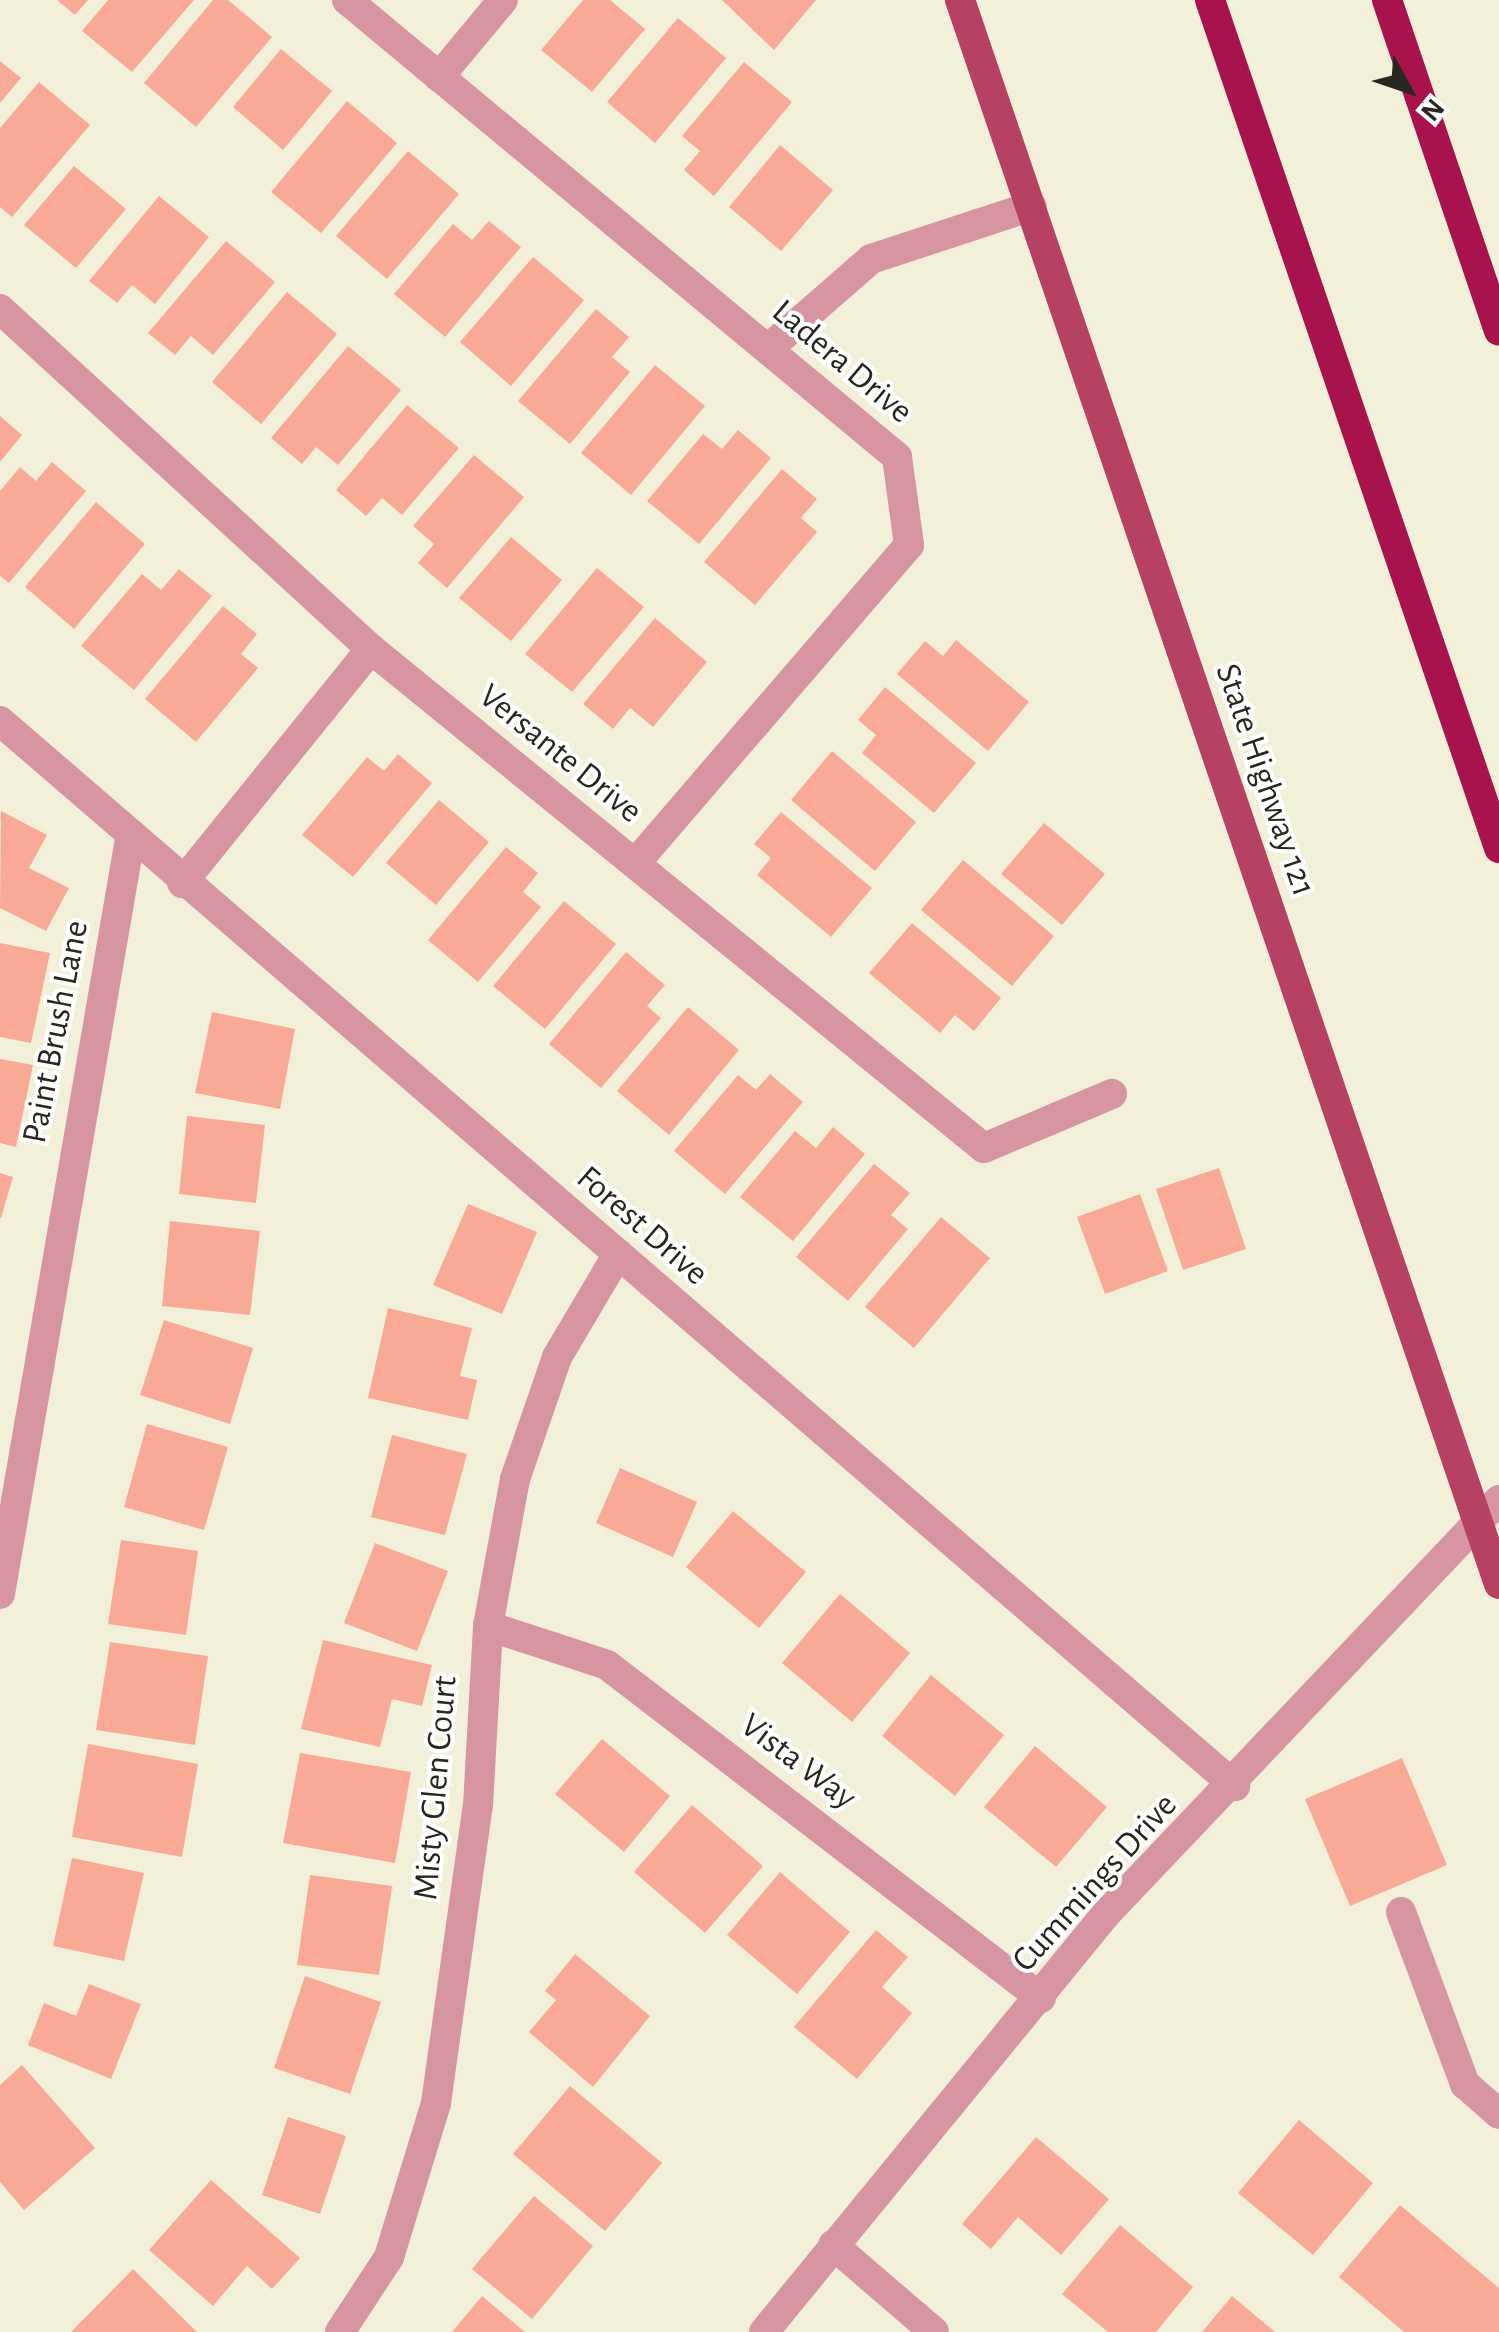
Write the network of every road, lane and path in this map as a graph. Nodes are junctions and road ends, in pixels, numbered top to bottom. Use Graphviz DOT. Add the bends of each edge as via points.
graph roads {
  1 [pos="347,0"];
  2 [pos="504,0"];
  3 [pos="960,0"];
  4 [pos="1210,0"];
  5 [pos="1387,0"];
  6 [pos="440,77"];
  7 [pos="1032,206"];
  8 [pos="0,310"];
  9 [pos="1499,331"];
  10 [pos="768,349"];
  11 [pos="371,648"];
  12 [pos="0,721"];
  13 [pos="130,839"];
  14 [pos="1499,848"];
  15 [pos="635,864"];
  16 [pos="182,884"];
  17 [pos="1112,1094"];
  18 [pos="618,1254"];
  19 [pos="1499,1500"];
  20 [pos="1478,1526"];
  21 [pos="1499,1584"];
  22 [pos="0,1594"];
  23 [pos="488,1626"];
  24 [pos="1235,1786"];
  25 [pos="1402,1912"];
  26 [pos="1041,1998"];
  27 [pos="1499,2114"];
  28 [pos="833,2245"];
  29 [pos="340,2332"];
  30 [pos="764,2332"];
  31 [pos="934,2332"];
  1 -- 6 [label="street, Ladera Drive"];
  2 -- 6 [label="street"];
  3 -- 7 [label="main road, State Highway 121"];
  4 -- 14 [label="highway"];
  5 -- 9 [label="highway"];
  6 -- 10 [label="street, Ladera Drive"];
  7 -- 10 [label="street" via="870,259"];
  7 -- 20 [label="main road, State Highway 121"];
  8 -- 11 [label="street, Versante Drive"];
  10 -- 15 [label="street, Ladera Drive" via="897,457 910,545"];
  11 -- 15 [label="street, Versante Drive"];
  11 -- 16 [label="street"];
  12 -- 13 [label="street, Forest Drive"];
  13 -- 16 [label="street, Forest Drive"];
  13 -- 22 [label="street, Paint Brush Lane"];
  15 -- 17 [label="street, Versante Drive" via="984,1148"];
  16 -- 18 [label="street, Forest Drive"];
  18 -- 23 [label="street, Misty Glen Court" via="542,1396"];
  18 -- 24 [label="street, Forest Drive"];
  19 -- 20 [label="street, Cummings Drive"];
  20 -- 21 [label="main road, State Highway 121"];
  20 -- 24 [label="street, Cummings Drive"];
  23 -- 26 [label="street, Vista Way" via="607,1665"];
  23 -- 29 [label="street, Misty Glen Court" via="478,1806 436,2103 388,2257"];
  24 -- 26 [label="street, Cummings Drive" via="1106,1914"];
  25 -- 27 [label="street" via="1465,2084"];
  26 -- 28 [label="street, Cummings Drive"];
  28 -- 30 [label="street, Cummings Drive"];
  28 -- 31 [label="street"];
}
